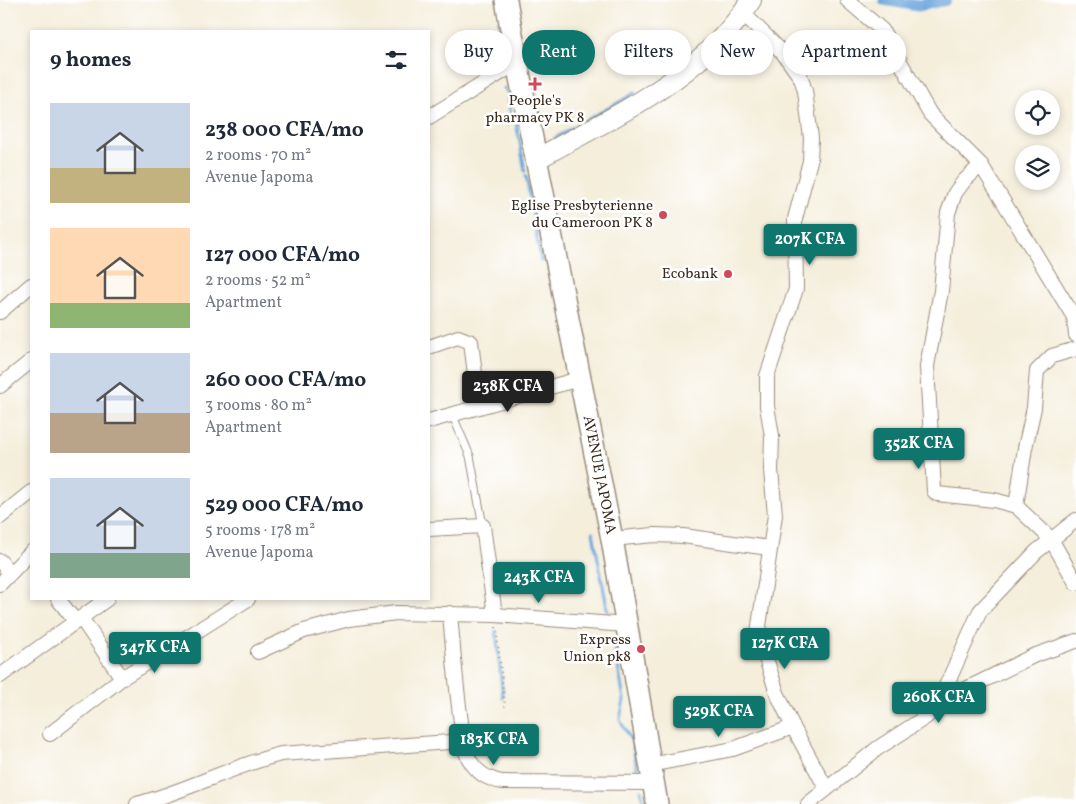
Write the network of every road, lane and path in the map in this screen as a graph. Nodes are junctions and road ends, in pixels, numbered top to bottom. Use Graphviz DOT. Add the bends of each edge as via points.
graph roads {
  1 [pos="506,0"];
  2 [pos="847,0"];
  3 [pos="747,7"];
  4 [pos="517,63"];
  5 [pos="430,116"];
  6 [pos="537,159"];
  7 [pos="981,165"];
  8 [pos="30,286"];
  9 [pos="0,312"];
  10 [pos="1075,315"];
  11 [pos="1076,335"];
  12 [pos="430,348"];
  13 [pos="1076,348"];
  14 [pos="30,362"];
  15 [pos="579,379"];
  16 [pos="0,386"];
  17 [pos="479,406"];
  18 [pos="452,414"];
  19 [pos="430,421"];
  20 [pos="30,493"];
  21 [pos="1016,506"];
  22 [pos="0,517"];
  23 [pos="1076,520"];
  24 [pos="483,526"];
  25 [pos="430,529"];
  26 [pos="612,539"];
  27 [pos="1051,539"];
  28 [pos="769,548"];
  29 [pos="29,558"];
  30 [pos="0,561"];
  31 [pos="10,573"];
  32 [pos="1076,583"];
  33 [pos="0,584"];
  34 [pos="59,600"];
  35 [pos="106,600"];
  36 [pos="246,600"];
  37 [pos="450,614"];
  38 [pos="495,615"];
  39 [pos="78,620"];
  40 [pos="626,625"];
  41 [pos="1076,641"];
  42 [pos="258,652"];
  43 [pos="0,676"];
  44 [pos="122,678"];
  45 [pos="941,699"];
  46 [pos="505,707"];
  47 [pos="793,727"];
  48 [pos="50,734"];
  49 [pos="464,741"];
  50 [pos="651,774"];
  51 [pos="826,788"];
  52 [pos="137,804"];
  53 [pos="657,804"];
  54 [pos="808,804"];
  1 -- 4 [label="main road, AVENUE JAPOMA"];
  2 -- 7 [label="street" via="882,30 930,114"];
  3 -- 6 [label="main road" via="708,53 688,69"];
  3 -- 28 [label="street" via="800,78 805,91 811,138 810,161 795,219 796,290 767,376 775,515"];
  4 -- 5 [label="street"];
  4 -- 6 [label="main road, AVENUE JAPOMA"];
  6 -- 15 [label="main road, AVENUE JAPOMA"];
  7 -- 10 [label="street"];
  7 -- 21 [label="street" via="955,193 948,213 941,291 927,366 934,486 937,494 994,500"];
  8 -- 9 [label="street"];
  10 -- 11 [label="street"];
  12 -- 17 [label="street" via="458,337 471,342"];
  13 -- 21 [label="street" via="1052,356 1037,371 1034,408 1024,448"];
  14 -- 16 [label="street"];
  15 -- 17 [label="street"];
  15 -- 26 [label="main road, AVENUE JAPOMA"];
  17 -- 18 [label="street"];
  18 -- 19 [label="street"];
  18 -- 24 [label="lane" via="470,456"];
  20 -- 22 [label="street"];
  21 -- 27 [label="street"];
  23 -- 27 [label="street"];
  24 -- 25 [label="street"];
  24 -- 38 [label="street"];
  26 -- 28 [label="street" via="683,536"];
  26 -- 40 [label="main road, AVENUE JAPOMA"];
  27 -- 32 [label="street"];
  27 -- 45 [label="street" via="980,611"];
  28 -- 47 [label="street" via="758,636 777,693"];
  29 -- 31 [label="street"];
  30 -- 31 [label="street"];
  31 -- 33 [label="street"];
  34 -- 39 [label="street"];
  35 -- 39 [label="street"];
  36 -- 44 [label="street"];
  37 -- 38 [label="street"];
  37 -- 42 [label="street" via="396,613 349,619 304,631"];
  37 -- 49 [label="street"];
  38 -- 40 [label="street"];
  38 -- 46 [label="path"];
  39 -- 43 [label="street"];
  39 -- 44 [label="street"];
  40 -- 50 [label="main road, AVENUE JAPOMA"];
  41 -- 45 [label="street" via="1033,656"];
  44 -- 48 [label="street"];
  45 -- 51 [label="street" via="926,717 878,748"];
  47 -- 50 [label="street"];
  47 -- 51 [label="street"];
  49 -- 50 [label="street" via="468,758 489,780"];
  49 -- 52 [label="street" via="282,754 256,760 169,796"];
  50 -- 53 [label="main road, AVENUE JAPOMA"];
  51 -- 54 [label="street"];
}
